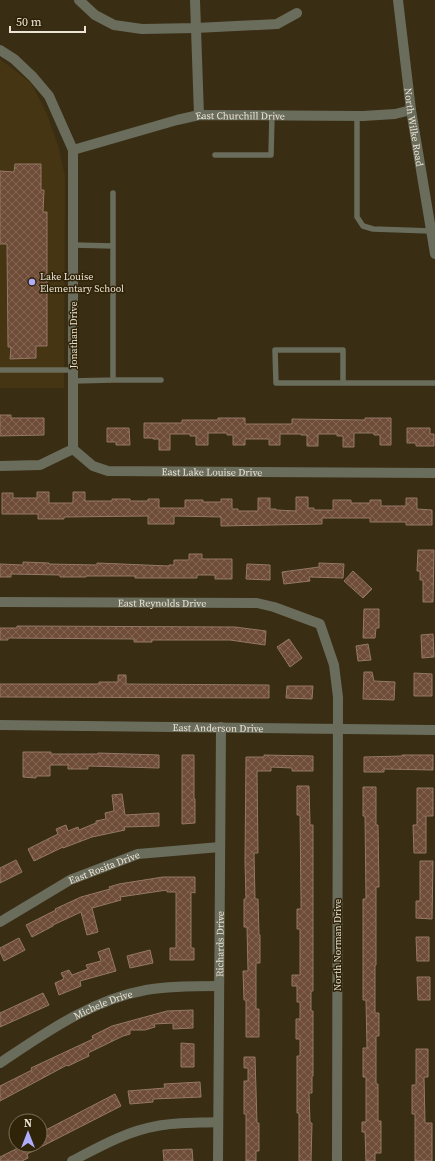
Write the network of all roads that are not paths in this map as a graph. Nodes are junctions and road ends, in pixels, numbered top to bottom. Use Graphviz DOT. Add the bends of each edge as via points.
graph roads {
  1 [pos="79,0"];
  2 [pos="195,0"];
  3 [pos="398,0"];
  4 [pos="297,13"];
  5 [pos="196,28"];
  6 [pos="0,50"];
  7 [pos="411,110"];
  8 [pos="272,115"];
  9 [pos="199,116"];
  10 [pos="357,116"];
  11 [pos="73,150"];
  12 [pos="215,155"];
  13 [pos="113,193"];
  14 [pos="431,231"];
  15 [pos="73,245"];
  16 [pos="112,246"];
  17 [pos="435,254"];
  18 [pos="0,370"];
  19 [pos="73,370"];
  20 [pos="113,380"];
  21 [pos="161,380"];
  22 [pos="73,381"];
  23 [pos="343,382"];
  24 [pos="435,383"];
  25 [pos="73,448"];
  26 [pos="0,466"];
  27 [pos="435,473"];
  28 [pos="0,602"];
  29 [pos="320,624"];
  30 [pos="0,725"];
  31 [pos="221,728"];
  32 [pos="338,729"];
  33 [pos="435,730"];
  34 [pos="220,847"];
  35 [pos="0,922"];
  36 [pos="219,986"];
  37 [pos="0,1063"];
  38 [pos="218,1122"];
  39 [pos="72,1161"];
  40 [pos="218,1161"];
  41 [pos="337,1161"];
  1 -- 5 [label="street" via="95,15 114,25 142,29"];
  2 -- 5 [label="street"];
  3 -- 7 [label="street, North Wilke Road"];
  4 -- 5 [label="street" via="277,24"];
  5 -- 9 [label="street"];
  6 -- 11 [label="street" via="14,59 49,96"];
  7 -- 10 [label="street, East Churchill Drive" via="395,114"];
  7 -- 14 [label="street, North Wilke Road"];
  8 -- 9 [label="street, East Churchill Drive"];
  8 -- 10 [label="street, East Churchill Drive"];
  8 -- 12 [label="lane" via="271,155"];
  9 -- 11 [label="street, East Churchill Drive"];
  10 -- 14 [label="lane" via="357,217 363,226 373,229"];
  11 -- 15 [label="street, Jonathan Drive"];
  13 -- 16 [label="lane"];
  14 -- 17 [label="street, North Wilke Road"];
  15 -- 16 [label="lane"];
  15 -- 19 [label="street, Jonathan Drive"];
  16 -- 20 [label="lane"];
  18 -- 19 [label="lane"];
  19 -- 22 [label="street, Jonathan Drive"];
  20 -- 21 [label="lane"];
  20 -- 22 [label="lane"];
  22 -- 25 [label="street, Jonathan Drive"];
  23 -- 23 [label="lane" via="276,382 275,350 343,350"];
  23 -- 24 [label="lane"];
  25 -- 26 [label="street" via="40,465"];
  25 -- 27 [label="street, East Lake Louise Drive" via="93,466 113,471"];
  28 -- 29 [label="street, East Reynolds Drive" via="257,603"];
  29 -- 32 [label="street, North Norman Drive" via="337,679"];
  30 -- 31 [label="street, East Anderson Drive"];
  31 -- 32 [label="street, East Anderson Drive"];
  31 -- 34 [label="street, Richards Drive"];
  32 -- 33 [label="street, East Anderson Drive"];
  32 -- 41 [label="street, North Norman Drive"];
  34 -- 35 [label="street, East Rosita Drive" via="138,854 70,880"];
  34 -- 36 [label="street, Richards Drive"];
  36 -- 37 [label="street, Michele Drive" via="171,986 123,996 67,1020"];
  36 -- 38 [label="street, Richards Drive"];
  38 -- 39 [label="street" via="142,1129"];
  38 -- 40 [label="street, Richards Drive"];
}
